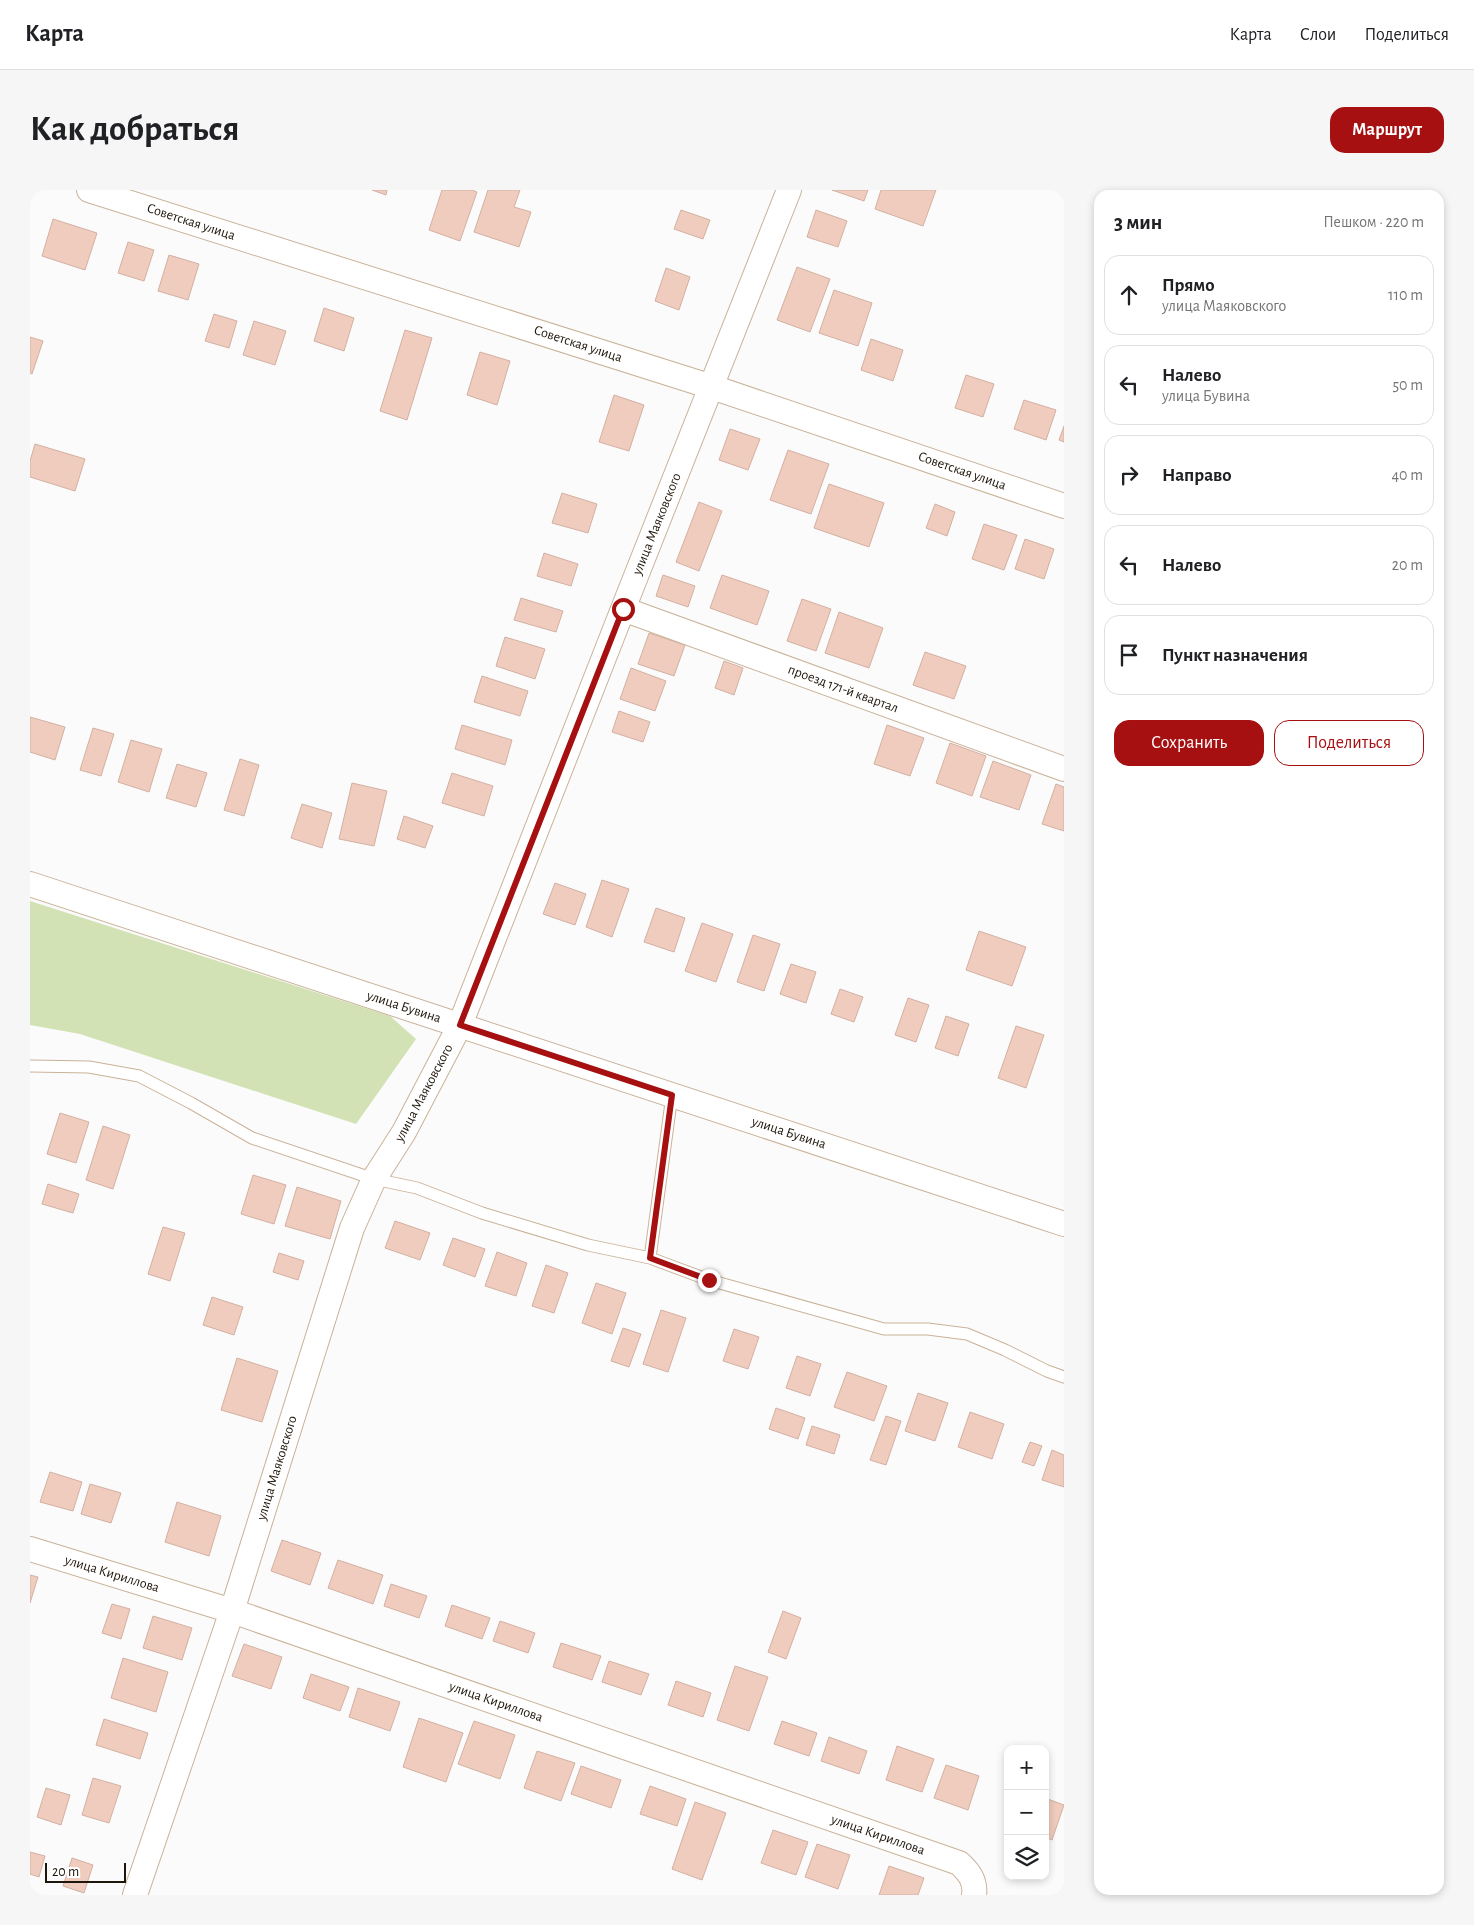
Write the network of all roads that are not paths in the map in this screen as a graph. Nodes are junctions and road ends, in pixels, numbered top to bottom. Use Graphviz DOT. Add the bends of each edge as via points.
graph roads {
  1 [pos="89,190"];
  2 [pos="789,190"];
  3 [pos="712,387"];
  4 [pos="1064,506"];
  5 [pos="623,609"];
  6 [pos="1064,769"];
  7 [pos="30,884"];
  8 [pos="460,1025"];
  9 [pos="30,1066"];
  10 [pos="672,1095"];
  11 [pos="374,1178"];
  12 [pos="1064,1224"];
  13 [pos="650,1258"];
  14 [pos="1064,1377"];
  15 [pos="30,1549"];
  16 [pos="232,1611"];
  17 [pos="135,1895"];
  18 [pos="974,1895"];
  1 -- 3 [label="street, Советская улица"];
  2 -- 3 [label="street, улица Маяковского"];
  3 -- 4 [label="street, Советская улица"];
  3 -- 5 [label="street, улица Маяковского"];
  5 -- 6 [label="street, проезд 171-й квартал"];
  5 -- 8 [label="street, улица Маяковского"];
  7 -- 8 [label="street, улица Бувина"];
  8 -- 10 [label="street, улица Бувина"];
  8 -- 11 [label="street, улица Маяковского" via="404,1132"];
  9 -- 11 [label="lane" via="89,1067 139,1076 252,1138"];
  10 -- 12 [label="street, улица Бувина"];
  10 -- 13 [label="lane"];
  11 -- 13 [label="lane" via="417,1188 482,1213 588,1245"];
  11 -- 16 [label="street, улица Маяковского" via="352,1228"];
  13 -- 14 [label="lane" via="709,1280 884,1329 928,1329 967,1334"];
  15 -- 16 [label="street, улица Кириллова"];
  16 -- 17 [label="street, улица Маяковского"];
  16 -- 18 [label="street, улица Кириллова" via="959,1863 970,1873"];
}
